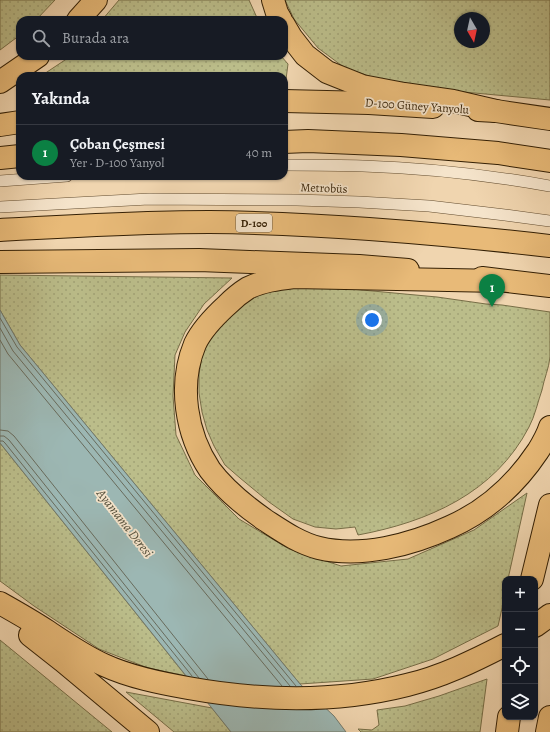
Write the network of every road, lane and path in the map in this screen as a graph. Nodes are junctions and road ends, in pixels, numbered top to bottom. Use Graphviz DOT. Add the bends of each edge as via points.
graph roads {
  1 [pos="96,0"];
  2 [pos="272,0"];
  3 [pos="82,16"];
  4 [pos="279,16"];
  5 [pos="288,31"];
  6 [pos="32,60"];
  7 [pos="0,82"];
  8 [pos="288,101"];
  9 [pos="496,111"];
  10 [pos="550,119"];
  11 [pos="16,123"];
  12 [pos="0,125"];
  13 [pos="288,142"];
  14 [pos="16,156"];
  15 [pos="0,158"];
  16 [pos="550,161"];
  17 [pos="288,165"];
  18 [pos="16,180"];
  19 [pos="0,181"];
  20 [pos="550,186"];
  21 [pos="0,207"];
  22 [pos="550,221"];
  23 [pos="0,230"];
  24 [pos="550,246"];
  25 [pos="0,262"];
  26 [pos="500,280"];
  27 [pos="550,286"];
  28 [pos="550,427"];
  29 [pos="550,505"];
  30 [pos="533,576"];
  31 [pos="0,603"];
  32 [pos="0,606"];
  33 [pos="550,615"];
  34 [pos="538,624"];
  35 [pos="502,647"];
  36 [pos="550,717"];
  37 [pos="509,720"];
  38 [pos="148,732"];
  39 [pos="507,732"];
  40 [pos="547,732"];
  1 -- 3 [label="main road"];
  2 -- 4 [label="main road"];
  5 -- 9 [label="main road" via="305,55 327,72 362,86"];
  6 -- 7 [label="main road"];
  8 -- 9 [label="main road, D-100 Güney Yanyolu"];
  9 -- 10 [label="main road, D-100 Güney Yanyolu"];
  11 -- 12 [label="main road"];
  13 -- 16 [label="main road" via="401,145 498,153"];
  14 -- 15 [label="main road"];
  17 -- 20 [label="lane, Metrobüs" via="421,169"];
  18 -- 19 [label="lane"];
  21 -- 22 [label="lane, Metrobüs" via="150,199 297,200 429,206"];
  23 -- 24 [label="main road, D-100" via="139,223 282,224 437,234"];
  25 -- 26 [label="main road" via="279,262 359,266"];
  26 -- 27 [label="main road"];
  26 -- 28 [label="main road" via="294,277 267,281 248,288 220,311 206,326 196,343 186,380 186,403 191,429 211,470 230,492 255,513 301,542 318,548 344,551 394,546 430,536 464,521 513,484 532,460"];
  29 -- 30 [label="main road"];
  31 -- 35 [label="main road" via="103,665 138,678 212,692 330,698 378,691 438,676"];
  32 -- 38 [label="main road" via="21,628"];
  33 -- 34 [label="main road"];
  36 -- 40 [label="main road"];
  37 -- 39 [label="main road"];
}
